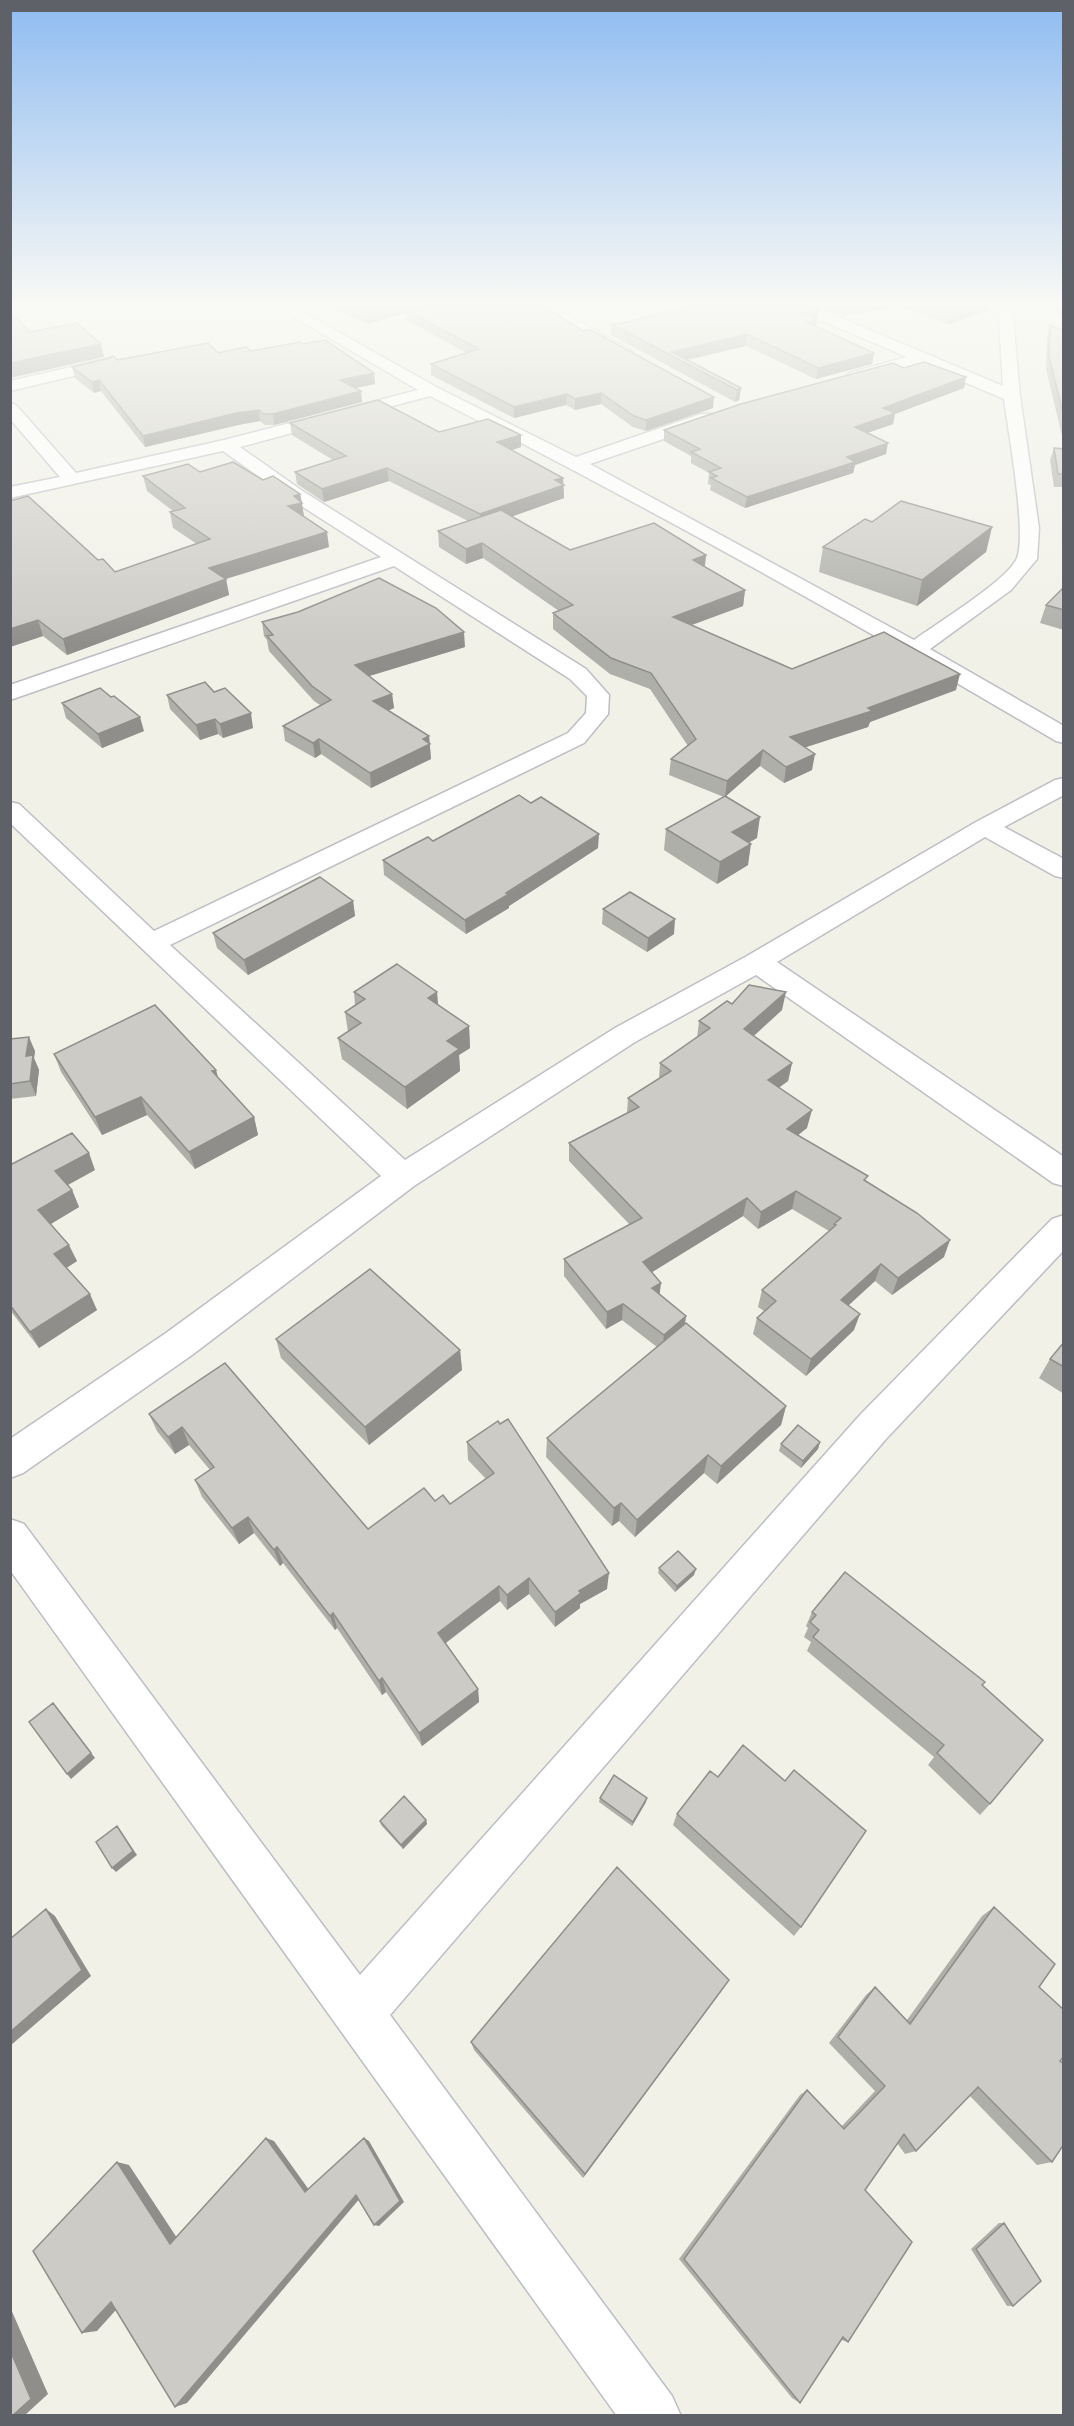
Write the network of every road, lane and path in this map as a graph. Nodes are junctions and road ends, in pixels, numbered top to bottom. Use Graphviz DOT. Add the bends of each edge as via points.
graph roads {
  1 [pos="20,419"];
  2 [pos="324,419"];
  3 [pos="488,419"];
  4 [pos="706,419"];
  5 [pos="1015,419"];
  6 [pos="226,445"];
  7 [pos="575,463"];
  8 [pos="72,480"];
  9 [pos="10,493"];
  10 [pos="395,559"];
  11 [pos="915,649"];
  12 [pos="10,693"];
  13 [pos="1064,736"];
  14 [pos="1064,785"];
  15 [pos="10,809"];
  16 [pos="985,827"];
  17 [pos="1064,870"];
  18 [pos="151,943"];
  19 [pos="758,962"];
  20 [pos="1064,1174"];
  21 [pos="403,1177"];
  22 [pos="1064,1228"];
  23 [pos="10,1461"];
  24 [pos="10,1537"];
  25 [pos="358,2014"];
  26 [pos="652,2415"];
  1 -- 8 [label="street"];
  2 -- 6 [label="street"];
  3 -- 7 [label="street"];
  4 -- 7 [label="street"];
  5 -- 11 [label="street" via="1030,528 1027,559 1004,586"];
  6 -- 8 [label="street"];
  6 -- 10 [label="street"];
  7 -- 11 [label="street"];
  8 -- 9 [label="street"];
  10 -- 12 [label="street"];
  10 -- 18 [label="street" via="578,674 598,695 597,714 576,738"];
  11 -- 13 [label="street"];
  14 -- 16 [label="street"];
  15 -- 18 [label="street"];
  16 -- 17 [label="street"];
  16 -- 19 [label="street"];
  18 -- 21 [label="street"];
  19 -- 20 [label="street"];
  19 -- 21 [label="street" via="626,1035"];
  21 -- 23 [label="street" via="179,1344"];
  22 -- 25 [label="street" via="873,1426"];
  24 -- 25 [label="street"];
  25 -- 26 [label="street"];
}
